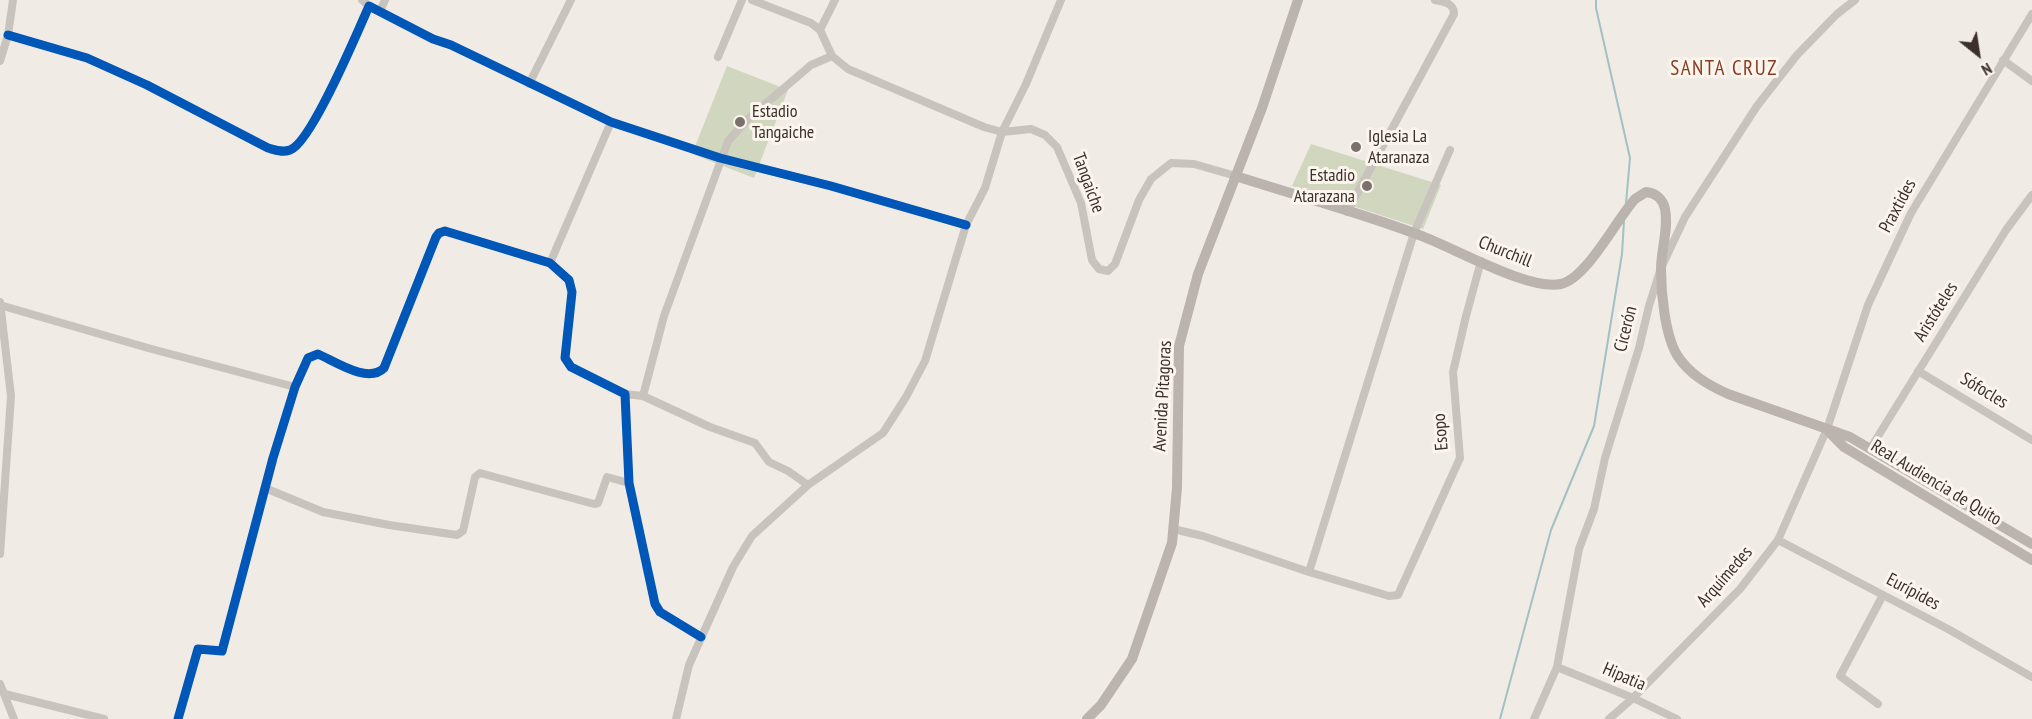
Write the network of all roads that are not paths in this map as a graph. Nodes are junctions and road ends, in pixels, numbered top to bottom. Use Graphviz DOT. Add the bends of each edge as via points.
graph roads {
  1 [pos="13,0"];
  2 [pos="385,0"];
  3 [pos="571,0"];
  4 [pos="742,0"];
  5 [pos="752,0"];
  6 [pos="836,0"];
  7 [pos="1061,0"];
  8 [pos="1298,0"];
  9 [pos="1435,0"];
  10 [pos="1855,0"];
  11 [pos="365,3"];
  12 [pos="380,11"];
  13 [pos="2032,14"];
  14 [pos="820,30"];
  15 [pos="8,34"];
  16 [pos="832,56"];
  17 [pos="718,57"];
  18 [pos="2003,60"];
  19 [pos="0,61"];
  20 [pos="2032,81"];
  21 [pos="529,84"];
  22 [pos="611,122"];
  23 [pos="1002,132"];
  24 [pos="1450,150"];
  25 [pos="720,159"];
  26 [pos="1236,176"];
  27 [pos="2032,195"];
  28 [pos="1347,212"];
  29 [pos="966,225"];
  30 [pos="1414,233"];
  31 [pos="1481,261"];
  32 [pos="550,263"];
  33 [pos="1661,268"];
  34 [pos="0,303"];
  35 [pos="1918,371"];
  36 [pos="295,387"];
  37 [pos="625,394"];
  38 [pos="643,396"];
  39 [pos="1827,429"];
  40 [pos="2032,440"];
  41 [pos="1870,448"];
  42 [pos="629,483"];
  43 [pos="808,485"];
  44 [pos="265,488"];
  45 [pos="1173,529"];
  46 [pos="1778,540"];
  47 [pos="2032,544"];
  48 [pos="0,554"];
  49 [pos="2032,561"];
  50 [pos="1309,572"];
  51 [pos="1883,595"];
  52 [pos="700,637"];
  53 [pos="1557,667"];
  54 [pos="2032,677"];
  55 [pos="0,684"];
  56 [pos="4,694"];
  57 [pos="1633,698"];
  58 [pos="1878,704"];
  59 [pos="14,719"];
  60 [pos="104,719"];
  61 [pos="178,719"];
  62 [pos="676,719"];
  63 [pos="1087,719"];
  64 [pos="1534,719"];
  65 [pos="1610,719"];
  66 [pos="1677,719"];
  1 -- 15 [label="street"];
  2 -- 12 [label="street"];
  3 -- 21 [label="street"];
  4 -- 17 [label="street"];
  5 -- 14 [label="street" via="811,22"];
  6 -- 14 [label="street"];
  7 -- 23 [label="street"];
  8 -- 26 [label="main road, Avenida Pitagoras"];
  9 -- 28 [label="street" via="1451,5 1454,14"];
  10 -- 33 [label="street, Cicerón" via="1797,55 1757,106 1685,217"];
  11 -- 12 [label="street"];
  11 -- 15 [label="street" via="348,54 311,126 299,144 282,152 87,58"];
  12 -- 21 [label="street"];
  13 -- 18 [label="street, Praxtides"];
  14 -- 16 [label="street"];
  15 -- 19 [label="street"];
  16 -- 23 [label="street, Tangaiche" via="848,69"];
  16 -- 25 [label="street" via="812,65 750,117 728,141"];
  18 -- 20 [label="street"];
  18 -- 39 [label="street, Praxtides" via="1911,213 1868,305"];
  21 -- 22 [label="street"];
  22 -- 25 [label="street"];
  22 -- 32 [label="street"];
  23 -- 26 [label="street, Tangaiche" via="1031,129 1045,135 1057,147 1081,203 1092,260 1099,269 1108,271 1115,264 1151,178 1171,163 1194,164"];
  23 -- 29 [label="street" via="985,188"];
  24 -- 30 [label="street"];
  25 -- 29 [label="street"];
  25 -- 38 [label="street" via="664,316"];
  26 -- 28 [label="main road, Churchill"];
  26 -- 45 [label="main road, Avenida Pitagoras" via="1198,274 1179,346"];
  27 -- 35 [label="street, Aristóteles"];
  28 -- 30 [label="main road, Churchill"];
  29 -- 43 [label="street" via="925,361 906,397 883,433"];
  30 -- 31 [label="main road, Churchill"];
  30 -- 50 [label="street"];
  31 -- 33 [label="main road, Churchill" via="1538,283 1569,280 1582,271 1629,206 1646,192 1656,194 1665,210"];
  31 -- 50 [label="street, Esopo" via="1453,372 1460,458 1401,592 1389,596"];
  32 -- 36 [label="street" via="442,231 436,237 384,368 365,375 315,354 308,358"];
  32 -- 37 [label="street" via="569,280 571,287 564,353 568,364"];
  33 -- 39 [label="main road, Real Audiencia de Quito" via="1668,330 1678,356 1692,373 1711,387"];
  33 -- 53 [label="street, Cicerón" via="1580,549"];
  34 -- 36 [label="street"];
  34 -- 48 [label="street" via="10,396"];
  35 -- 40 [label="street, Sófocles"];
  35 -- 41 [label="street, Aristóteles"];
  36 -- 44 [label="street"];
  37 -- 38 [label="street"];
  37 -- 42 [label="street"];
  38 -- 43 [label="street" via="755,443 769,462"];
  39 -- 41 [label="main road, Real Audiencia de Quito"];
  39 -- 46 [label="street, Arquímedes"];
  39 -- 49 [label="main road, Real Audiencia de Quito" via="1844,447"];
  41 -- 47 [label="main road, Real Audiencia de Quito"];
  42 -- 44 [label="street" via="607,477 598,503 592,504 480,473 475,477 463,531 458,535 323,512"];
  42 -- 52 [label="street" via="655,604 660,612"];
  43 -- 52 [label="street" via="752,536"];
  44 -- 61 [label="street" via="222,651 198,649"];
  45 -- 50 [label="street"];
  45 -- 63 [label="main road, Avenida Pitagoras" via="1172,543 1132,659"];
  46 -- 51 [label="street, Eurípides"];
  46 -- 57 [label="street, Arquímedes" via="1740,589"];
  51 -- 54 [label="street, Eurípides"];
  51 -- 58 [label="street" via="1840,676"];
  52 -- 62 [label="street"];
  53 -- 57 [label="street, Hipatia"];
  53 -- 64 [label="street, Cicerón"];
  55 -- 56 [label="street"];
  56 -- 59 [label="street"];
  56 -- 60 [label="street"];
  57 -- 65 [label="street, Arquímedes"];
  57 -- 66 [label="street, Hipatia"];
}
